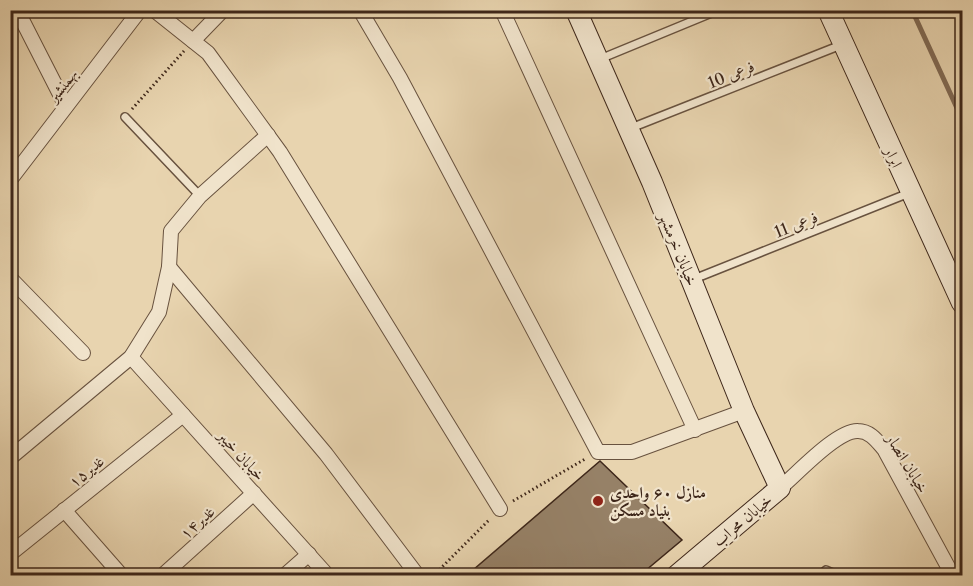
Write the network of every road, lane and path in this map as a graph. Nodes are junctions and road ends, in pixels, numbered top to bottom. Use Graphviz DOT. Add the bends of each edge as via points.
graph roads {
  1 [pos="16,10"];
  2 [pos="140,10"];
  3 [pos="154,10"];
  4 [pos="223,10"];
  5 [pos="360,10"];
  6 [pos="502,10"];
  7 [pos="576,10"];
  8 [pos="719,10"];
  9 [pos="828,10"];
  10 [pos="127,16"];
  11 [pos="192,41"];
  12 [pos="843,44"];
  13 [pos="598,60"];
  14 [pos="66,106"];
  15 [pos="125,117"];
  16 [pos="628,129"];
  17 [pos="268,135"];
  18 [pos="10,180"];
  19 [pos="911,193"];
  20 [pos="200,196"];
  21 [pos="169,267"];
  22 [pos="10,278"];
  23 [pos="691,280"];
  24 [pos="963,303"];
  25 [pos="83,353"];
  26 [pos="131,357"];
  27 [pos="744,411"];
  28 [pos="183,415"];
  29 [pos="695,430"];
  30 [pos="10,458"];
  31 [pos="780,488"];
  32 [pos="254,493"];
  33 [pos="500,509"];
  34 [pos="64,510"];
  35 [pos="10,554"];
  36 [pos="309,554"];
  37 [pos="122,576"];
  38 [pos="162,576"];
  39 [pos="284,576"];
  40 [pos="328,576"];
  41 [pos="418,576"];
  42 [pos="676,576"];
  43 [pos="819,576"];
  44 [pos="840,576"];
  45 [pos="953,576"];
  1 -- 14 [label="street"];
  2 -- 10 [label="street, بهمنشیر"];
  3 -- 11 [label="street"];
  4 -- 11 [label="street"];
  5 -- 29 [label="street" via="598,452 632,452"];
  6 -- 29 [label="street"];
  7 -- 13 [label="street, خیابان خرمشهر"];
  8 -- 13 [label="lane"];
  9 -- 12 [label="street, ابرار"];
  10 -- 14 [label="street, بهمنشیر"];
  11 -- 15 [label="path"];
  11 -- 17 [label="street" via="208,53"];
  12 -- 16 [label="lane, فرعی 10"];
  12 -- 19 [label="street, ابرار"];
  13 -- 16 [label="street, خیابان خرمشهر"];
  14 -- 18 [label="street, بهمنشیر"];
  15 -- 20 [label="lane"];
  16 -- 23 [label="street, خیابان خرمشهر"];
  17 -- 20 [label="street"];
  17 -- 33 [label="street"];
  19 -- 23 [label="lane, فرعی 11"];
  19 -- 24 [label="street, ابرار"];
  20 -- 21 [label="street" via="171,231"];
  21 -- 26 [label="street" via="159,312"];
  21 -- 41 [label="street" via="326,454"];
  22 -- 25 [label="street"];
  23 -- 27 [label="street, خیابان خرمشهر"];
  26 -- 28 [label="street, خیابان خیبر"];
  26 -- 30 [label="street"];
  27 -- 29 [label="street"];
  27 -- 31 [label="street, خیابان خرمشهر"];
  28 -- 32 [label="street, خیابان خیبر"];
  28 -- 34 [label="street, غدیر۱۵"];
  31 -- 42 [label="street, خیابان محراب"];
  31 -- 45 [label="street, خیابان انصار" via="842,435 857,430 867,433 884,449"];
  32 -- 36 [label="street, خیابان خیبر"];
  32 -- 38 [label="street, غدیر۱۴"];
  34 -- 35 [label="street, غدیر۱۵"];
  34 -- 37 [label="street"];
  36 -- 39 [label="street"];
  36 -- 40 [label="street, خیابان خیبر"];
  43 -- 44 [label="lane" via="826,570"];
}
